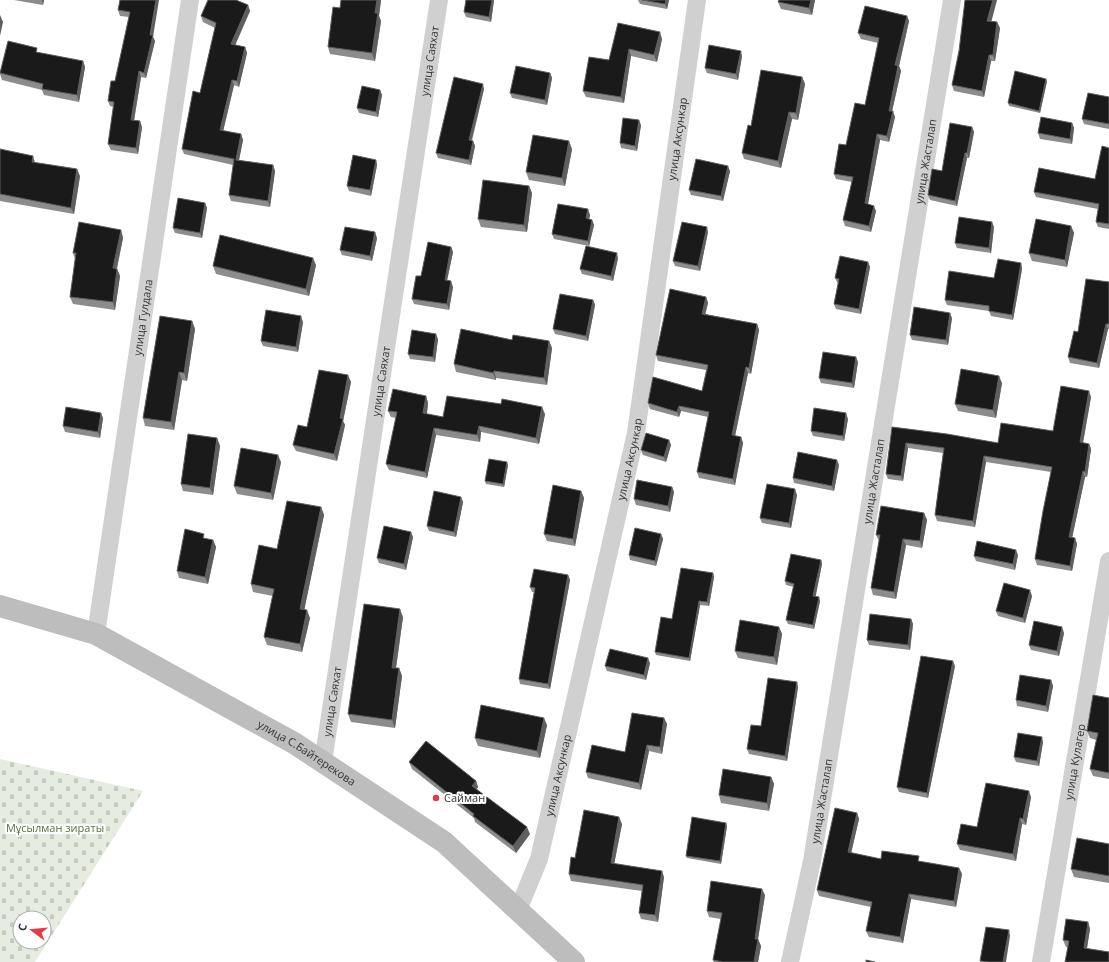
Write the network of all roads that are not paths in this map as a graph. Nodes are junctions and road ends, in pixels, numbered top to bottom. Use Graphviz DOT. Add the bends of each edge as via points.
graph roads {
  1 [pos="190,0"];
  2 [pos="440,0"];
  3 [pos="697,0"];
  4 [pos="952,0"];
  5 [pos="1109,561"];
  6 [pos="0,606"];
  7 [pos="96,634"];
  8 [pos="324,762"];
  9 [pos="518,910"];
  10 [pos="574,962"];
  11 [pos="790,962"];
  12 [pos="1041,962"];
  1 -- 7 [label="street, улица Гулдала"];
  2 -- 8 [label="street, улица Саяхат"];
  3 -- 9 [label="street, улица Аксункар" via="636,433 539,859"];
  4 -- 11 [label="street, улица Жасталап" via="812,861"];
  5 -- 12 [label="street, улица Кулагер"];
  6 -- 7 [label="main road, улица С.Байтерекова"];
  7 -- 8 [label="main road, улица С.Байтерекова"];
  8 -- 9 [label="main road, улица С.Байтерекова" via="444,842"];
  9 -- 10 [label="main road, улица С.Байтерекова"];
}
